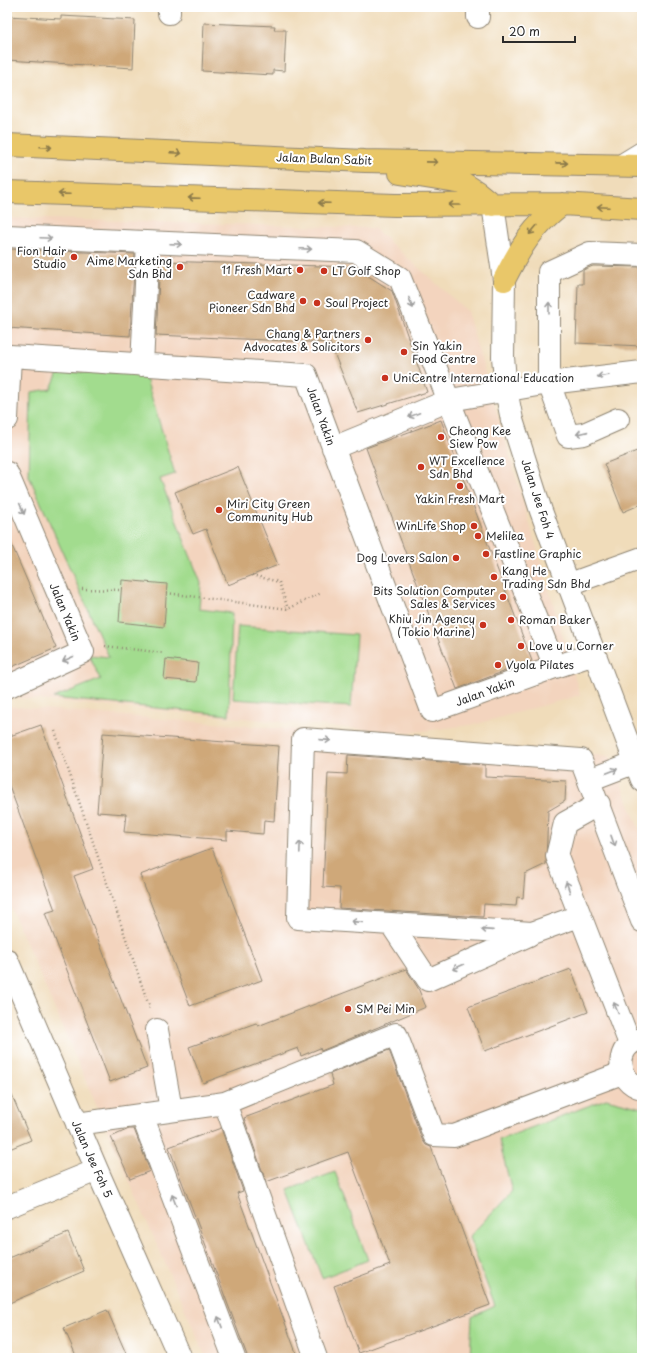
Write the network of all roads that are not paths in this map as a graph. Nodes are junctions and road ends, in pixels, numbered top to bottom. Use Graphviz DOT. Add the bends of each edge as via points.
graph roads {
  1 [pos="7,145"];
  2 [pos="642,153"];
  3 [pos="364,161"];
  4 [pos="633,165"];
  5 [pos="7,192"];
  6 [pos="562,204"];
  7 [pos="493,205"];
  8 [pos="642,209"];
  9 [pos="7,236"];
  10 [pos="148,243"];
  11 [pos="642,255"];
  12 [pos="504,280"];
  13 [pos="142,365"];
  14 [pos="642,372"];
  15 [pos="549,383"];
  16 [pos="506,390"];
  17 [pos="450,400"];
  18 [pos="7,419"];
  19 [pos="618,419"];
  20 [pos="333,448"];
  21 [pos="7,473"];
  22 [pos="642,558"];
  23 [pos="568,585"];
  24 [pos="594,654"];
  25 [pos="555,667"];
  26 [pos="7,686"];
  27 [pos="639,771"];
  28 [pos="590,780"];
  29 [pos="599,804"];
  30 [pos="579,916"];
  31 [pos="642,921"];
  32 [pos="391,924"];
  33 [pos="532,933"];
  34 [pos="7,960"];
  35 [pos="157,1030"];
  36 [pos="635,1035"];
  37 [pos="622,1073"];
  38 [pos="642,1088"];
  39 [pos="225,1103"];
  40 [pos="171,1110"];
  41 [pos="142,1115"];
  42 [pos="77,1124"];
  43 [pos="97,1170"];
  44 [pos="7,1207"];
  45 [pos="180,1358"];
  46 [pos="234,1358"];
  47 [pos="316,1358"];
  1 -- 3 [label="main road, Jalan Bulan Sabit, one-way"];
  2 -- 4 [label="street"];
  3 -- 4 [label="main road, Jalan Bulan Sabit, one-way"];
  3 -- 7 [label="main road" via="401,174 463,183"];
  7 -- 5 [label="main road, one-way" via="395,205"];
  6 -- 7 [label="main road"];
  8 -- 6 [label="main road, one-way"];
  6 -- 12 [label="main road, one-way" via="534,229 519,249"];
  7 -- 12 [label="street, Jalan Jee Foh 4"];
  9 -- 10 [label="street, one-way"];
  10 -- 13 [label="street"];
  10 -- 17 [label="street, one-way" via="356,251 400,278"];
  15 -- 11 [label="street, one-way" via="549,272 590,253"];
  12 -- 16 [label="street, Jalan Jee Foh 4" via="502,320"];
  13 -- 18 [label="street, Jalan Yakin" via="10,356"];
  13 -- 20 [label="street, Jalan Yakin" via="306,375"];
  14 -- 15 [label="street, one-way"];
  15 -- 16 [label="street"];
  19 -- 15 [label="street, one-way" via="584,434 568,436"];
  16 -- 17 [label="street"];
  16 -- 23 [label="street, Jalan Jee Foh 4" via="512,420"];
  17 -- 20 [label="street, one-way"];
  17 -- 25 [label="street"];
  20 -- 25 [label="street, Jalan Yakin" via="432,711"];
  21 -- 26 [label="street, Jalan Yakin, one-way" via="83,652"];
  22 -- 23 [label="street"];
  23 -- 24 [label="street, Jalan Jee Foh 4"];
  24 -- 25 [label="street"];
  24 -- 27 [label="street, Jalan Jee Foh 4"];
  28 -- 27 [label="street, one-way"];
  28 -- 29 [label="street"];
  32 -- 28 [label="street, one-way" via="298,918 303,739 581,760"];
  30 -- 29 [label="street, one-way" via="557,856 565,823"];
  29 -- 31 [label="street, one-way"];
  30 -- 33 [label="street"];
  36 -- 30 [label="street, one-way"];
  33 -- 32 [label="street, one-way"];
  33 -- 32 [label="street, one-way" via="428,980"];
  34 -- 42 [label="street, Jalan Jee Foh 5"];
  35 -- 40 [label="street"];
  36 -- 37 [label="street" via="621,1057"];
  37 -- 38 [label="street" via="633,1085"];
  37 -- 39 [label="street" via="454,1136 434,1135 396,1034"];
  39 -- 40 [label="street"];
  39 -- 47 [label="street"];
  40 -- 41 [label="street"];
  41 -- 42 [label="street"];
  46 -- 41 [label="street, one-way"];
  42 -- 43 [label="street, Jalan Jee Foh 5"];
  43 -- 44 [label="street"];
  43 -- 45 [label="street, Jalan Jee Foh 5"];
}
